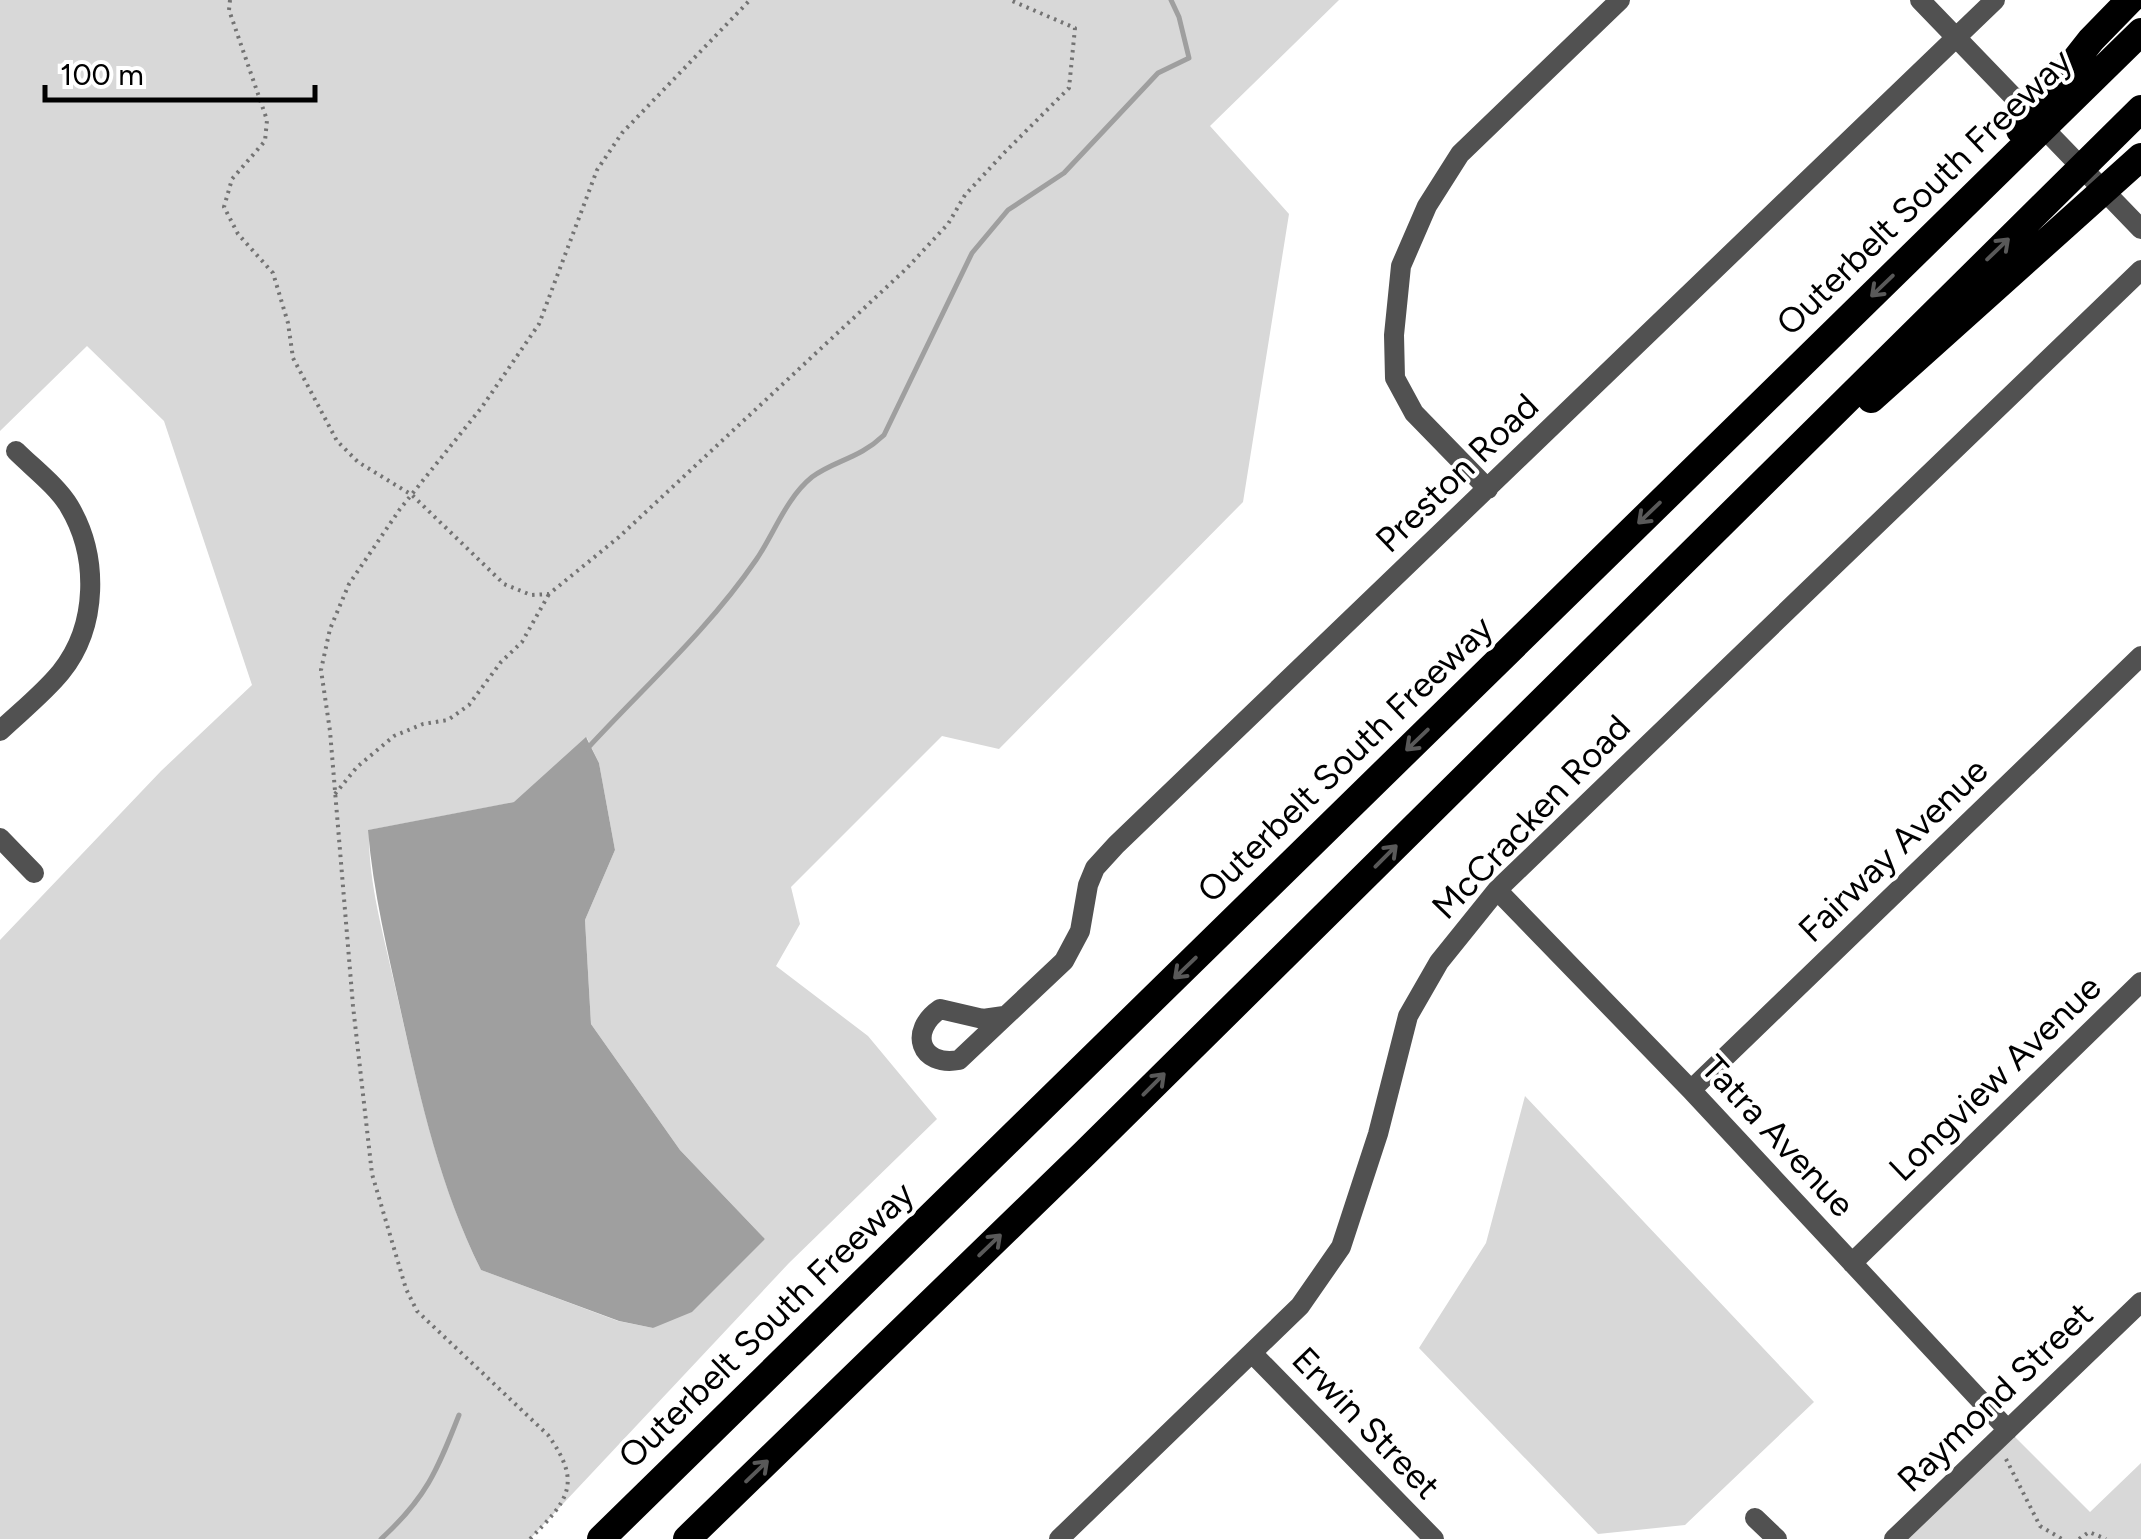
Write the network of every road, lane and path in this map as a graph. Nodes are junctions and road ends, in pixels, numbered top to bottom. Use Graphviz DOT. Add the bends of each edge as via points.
graph roads {
  1 [pos="230,0"];
  2 [pos="750,0"];
  3 [pos="1010,0"];
  4 [pos="1620,0"];
  5 [pos="1920,0"];
  6 [pos="1995,0"];
  7 [pos="2130,0"];
  8 [pos="2141,32"];
  9 [pos="1956,37"];
  10 [pos="2141,109"];
  11 [pos="2141,157"];
  12 [pos="1952,218"];
  13 [pos="2141,229"];
  14 [pos="2141,270"];
  15 [pos="16,450"];
  16 [pos="1488,489"];
  17 [pos="412,495"];
  18 [pos="548,594"];
  19 [pos="2141,656"];
  20 [pos="1532,712"];
  21 [pos="0,730"];
  22 [pos="335,794"];
  23 [pos="0,838"];
  24 [pos="34,873"];
  25 [pos="1497,890"];
  26 [pos="2141,982"];
  27 [pos="1004,1016"];
  28 [pos="1691,1090"];
  29 [pos="1852,1262"];
  30 [pos="2141,1302"];
  31 [pos="1252,1353"];
  32 [pos="2008,1430"];
  33 [pos="2006,1458"];
  34 [pos="1755,1518"];
  35 [pos="530,1539"];
  36 [pos="601,1539"];
  37 [pos="687,1539"];
  38 [pos="1059,1539"];
  39 [pos="1434,1539"];
  40 [pos="1777,1539"];
  41 [pos="1894,1539"];
  42 [pos="2062,1539"];
  43 [pos="2079,1539"];
  44 [pos="2106,1539"];
  1 -- 17 [label="path" via="267,120 266,142 232,179 224,207 273,273 293,358 337,440 358,462"];
  2 -- 17 [label="path" via="622,133 597,170 539,324"];
  3 -- 18 [label="path" via="1075,28 1069,88 965,196 906,269 620,536"];
  4 -- 16 [label="street" via="1460,154 1401,266 1395,378 1414,413"];
  5 -- 9 [label="street"];
  6 -- 9 [label="street, Preston Road"];
  7 -- 12 [label="highway"];
  8 -- 12 [label="highway, Outerbelt South Freeway"];
  9 -- 13 [label="street"];
  9 -- 16 [label="street, Preston Road"];
  20 -- 10 [label="highway, one-way"];
  11 -- 20 [label="highway"];
  12 -- 36 [label="highway, Outerbelt South Freeway, one-way"];
  14 -- 25 [label="street, McCracken Road"];
  15 -- 21 [label="street" via="69,504 91,576 89,618 62,670"];
  16 -- 27 [label="street, Preston Road" via="1116,845 1095,868 1074,947"];
  17 -- 18 [label="path" via="504,584"];
  17 -- 22 [label="path" via="349,584 330,629 321,670"];
  18 -- 22 [label="path" via="522,642 469,706 448,720 394,736"];
  19 -- 28 [label="street, Fairway Avenue"];
  37 -- 20 [label="highway, one-way"];
  22 -- 35 [label="path" via="372,1174 417,1312 548,1435 570,1472 568,1488"];
  23 -- 24 [label="street"];
  25 -- 28 [label="street, Tatra Avenue"];
  25 -- 31 [label="street, McCracken Road" via="1439,962 1408,1016 1341,1247 1300,1306"];
  26 -- 29 [label="street, Longview Avenue"];
  28 -- 29 [label="street, Tatra Avenue"];
  29 -- 32 [label="street, Tatra Avenue"];
  30 -- 32 [label="street, Raymond Street"];
  31 -- 38 [label="street, McCracken Road"];
  31 -- 39 [label="street, Erwin Street"];
  32 -- 41 [label="street, Raymond Street"];
  33 -- 42 [label="path" via="2040,1526"];
  34 -- 40 [label="street"];
  43 -- 44 [label="path" via="2089,1532"];
}
